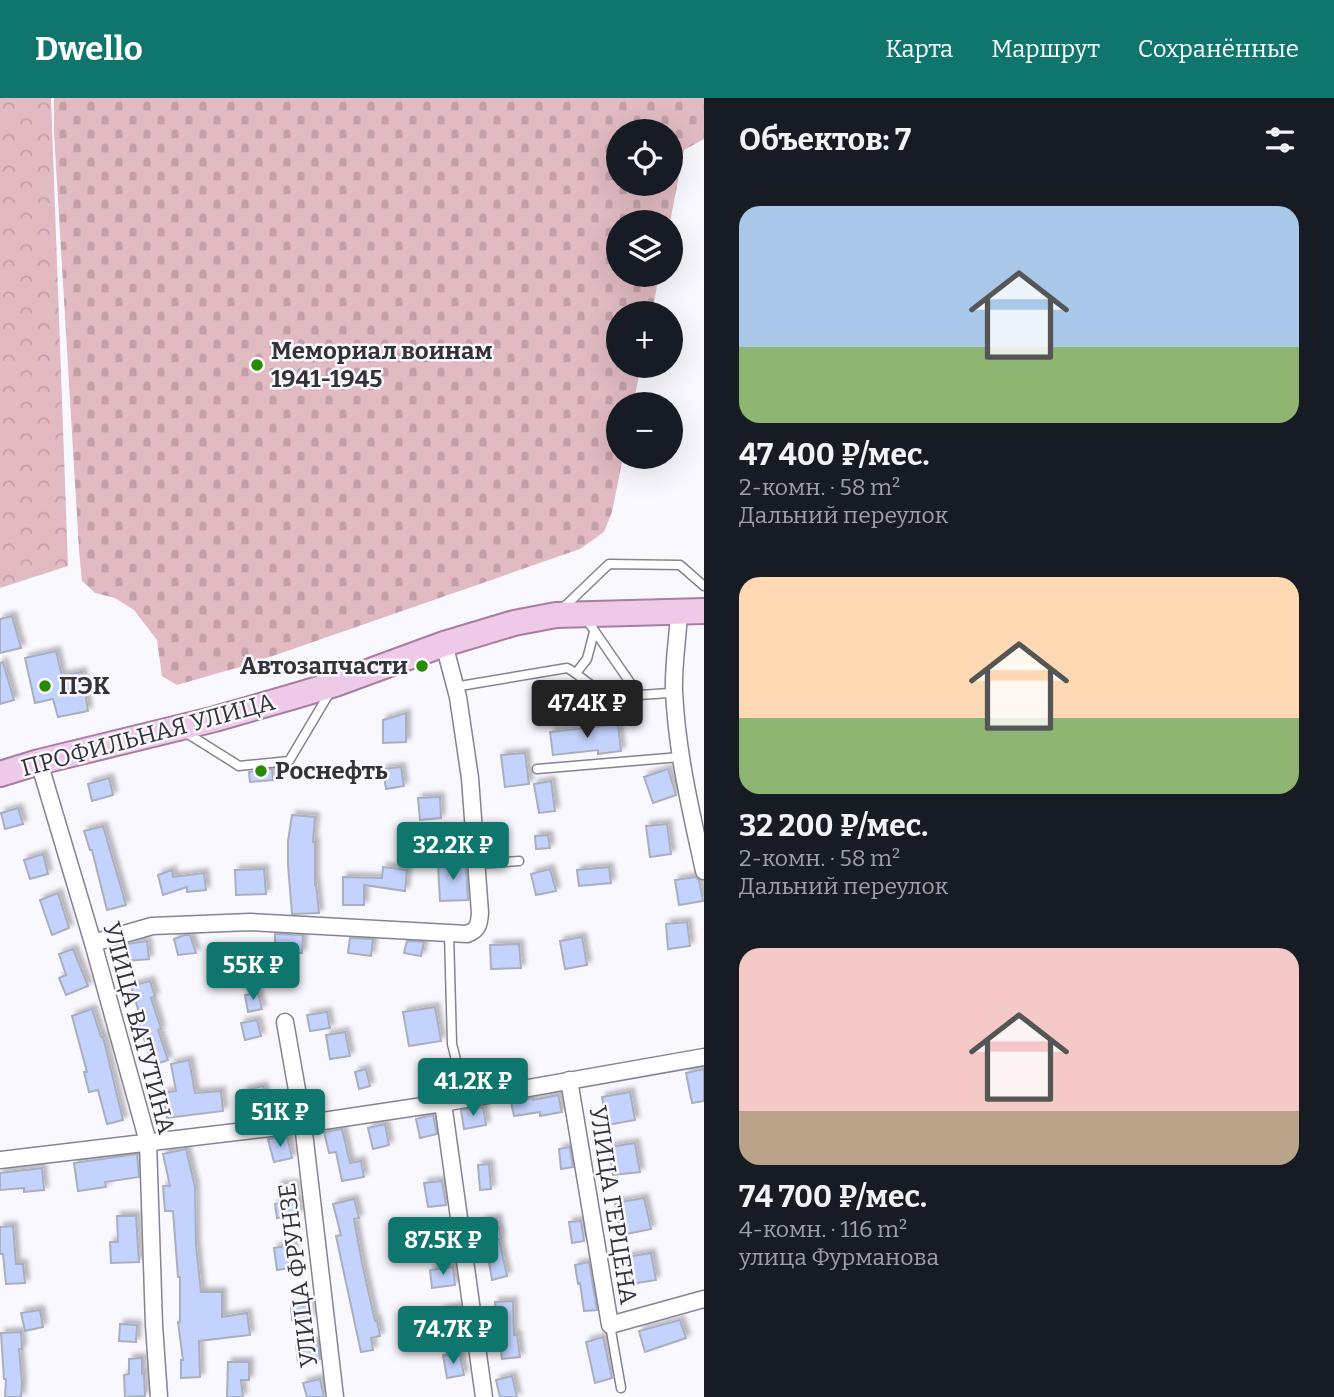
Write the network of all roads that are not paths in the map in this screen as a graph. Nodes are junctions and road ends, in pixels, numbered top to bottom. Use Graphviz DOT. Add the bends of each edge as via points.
graph roads {
  1 [pos="704,586"];
  2 [pos="679,611"];
  3 [pos="704,611"];
  4 [pos="556,615"];
  5 [pos="589,623"];
  6 [pos="444,644"];
  7 [pos="576,673"];
  8 [pos="335,684"];
  9 [pos="454,687"];
  10 [pos="674,692"];
  11 [pos="638,694"];
  12 [pos="179,728"];
  13 [pos="680,757"];
  14 [pos="39,762"];
  15 [pos="537,769"];
  16 [pos="0,774"];
  17 [pos="519,861"];
  18 [pos="477,864"];
  19 [pos="704,871"];
  20 [pos="449,933"];
  21 [pos="93,943"];
  22 [pos="285,1022"];
  23 [pos="704,1057"];
  24 [pos="569,1080"];
  25 [pos="471,1098"];
  26 [pos="443,1103"];
  27 [pos="303,1124"];
  28 [pos="148,1142"];
  29 [pos="0,1160"];
  30 [pos="704,1299"];
  31 [pos="610,1325"];
  32 [pos="621,1388"];
  33 [pos="159,1397"];
  34 [pos="335,1397"];
  35 [pos="484,1397"];
  1 -- 4 [label="lane" via="680,565 609,564"];
  2 -- 3 [label="main road, ПРОФИЛЬНАЯ УЛИЦА"];
  2 -- 5 [label="main road, ПРОФИЛЬНАЯ УЛИЦА"];
  2 -- 10 [label="street"];
  4 -- 5 [label="main road, ПРОФИЛЬНАЯ УЛИЦА"];
  4 -- 6 [label="main road, ПРОФИЛЬНАЯ УЛИЦА"];
  5 -- 7 [label="lane" via="587,659"];
  5 -- 11 [label="lane"];
  6 -- 8 [label="main road, ПРОФИЛЬНАЯ УЛИЦА"];
  6 -- 9 [label="street"];
  7 -- 9 [label="lane" via="567,668"];
  7 -- 11 [label="lane" via="599,690"];
  8 -- 12 [label="main road, ПРОФИЛЬНАЯ УЛИЦА"];
  8 -- 12 [label="lane" via="289,761 239,766"];
  9 -- 18 [label="street" via="470,778"];
  10 -- 11 [label="lane"];
  10 -- 13 [label="street"];
  12 -- 14 [label="main road, ПРОФИЛЬНАЯ УЛИЦА"];
  13 -- 15 [label="lane"];
  13 -- 19 [label="street"];
  14 -- 16 [label="main road, ПРОФИЛЬНАЯ УЛИЦА"];
  14 -- 21 [label="street, УЛИЦА ВАТУТИНА"];
  17 -- 18 [label="lane"];
  18 -- 20 [label="street" via="478,926 467,934"];
  20 -- 21 [label="street" via="250,922 152,926"];
  20 -- 25 [label="lane" via="452,1044"];
  21 -- 28 [label="street, УЛИЦА ВАТУТИНА"];
  22 -- 27 [label="street, УЛИЦА ФРУНЗЕ"];
  23 -- 24 [label="street"];
  24 -- 25 [label="street"];
  24 -- 31 [label="street, УЛИЦА ГЕРЦЕНА"];
  25 -- 26 [label="street"];
  26 -- 27 [label="street"];
  26 -- 35 [label="street"];
  27 -- 28 [label="street"];
  27 -- 34 [label="street, УЛИЦА ФРУНЗЕ"];
  28 -- 29 [label="street"];
  28 -- 33 [label="street, УЛИЦА ВАТУТИНА"];
  30 -- 31 [label="street, УЛИЦА ГЕРЦЕНА"];
  31 -- 32 [label="lane"];
}
